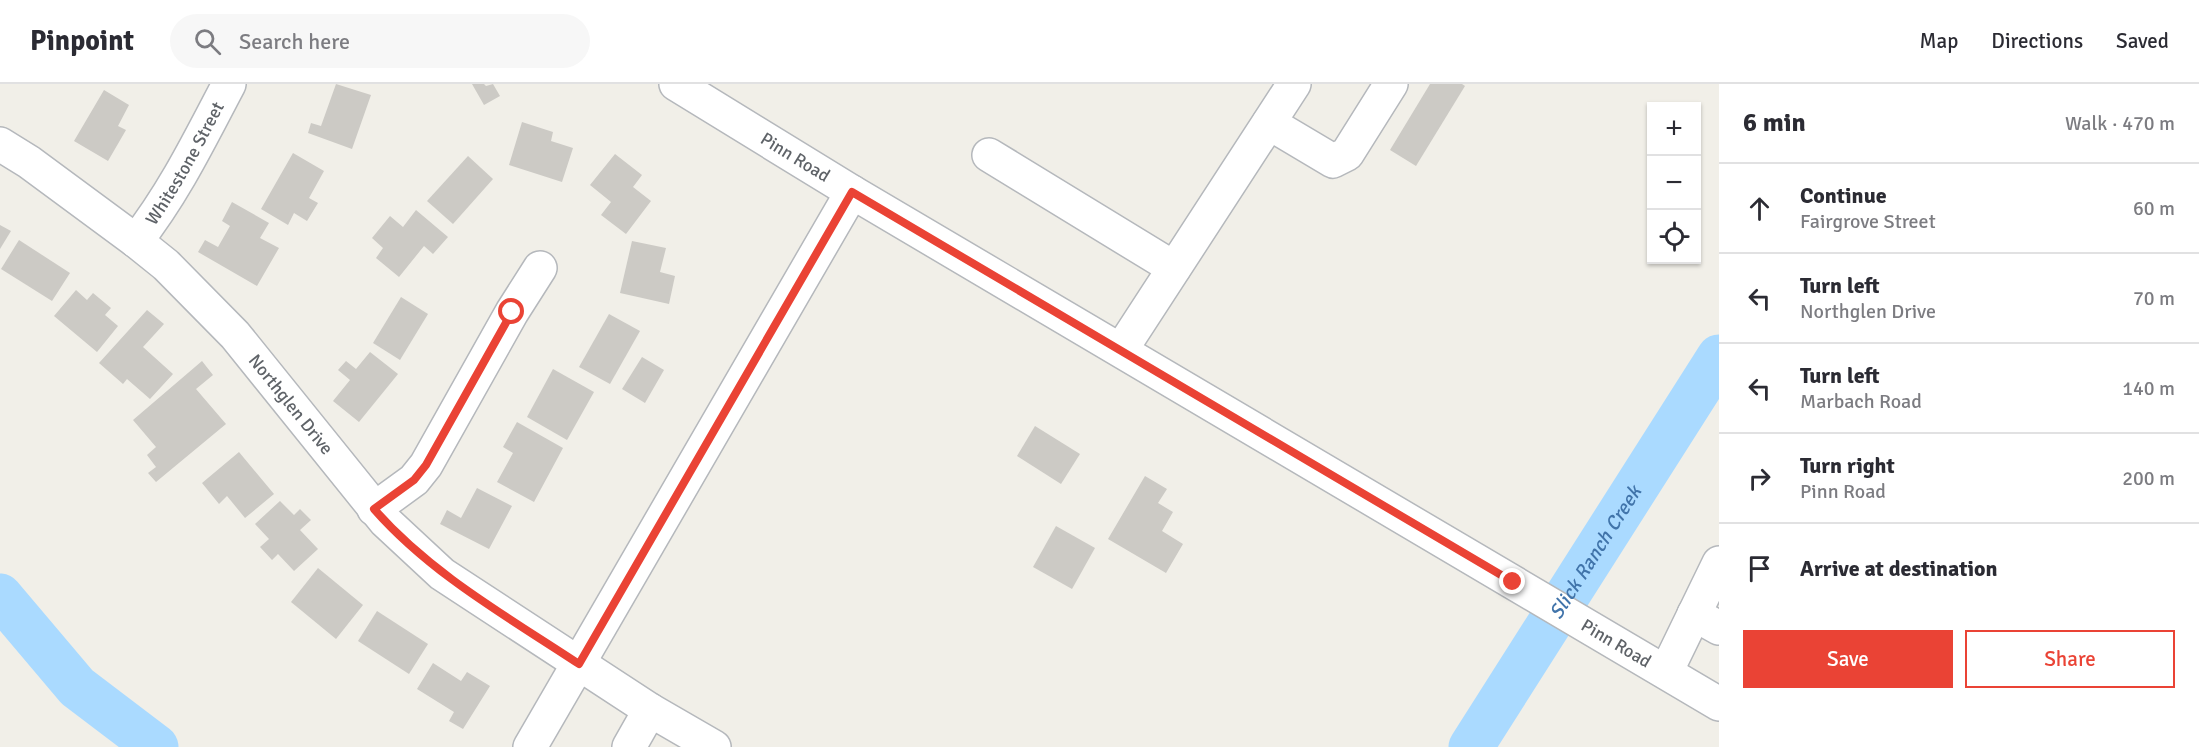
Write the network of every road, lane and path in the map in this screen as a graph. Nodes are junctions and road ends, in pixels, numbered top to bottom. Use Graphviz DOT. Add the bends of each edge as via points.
graph roads {
  1 [pos="229,84"];
  2 [pos="676,84"];
  3 [pos="1294,84"];
  4 [pos="1391,84"];
  5 [pos="1269,123"];
  6 [pos="0,144"];
  7 [pos="988,155"];
  8 [pos="852,192"];
  9 [pos="136,241"];
  10 [pos="540,268"];
  11 [pos="1174,268"];
  12 [pos="1121,350"];
  13 [pos="374,509"];
  14 [pos="1719,563"];
  15 [pos="1707,621"];
  16 [pos="579,664"];
  17 [pos="1665,672"];
  18 [pos="1719,704"];
  19 [pos="650,710"];
  20 [pos="530,747"];
  21 [pos="629,747"];
  22 [pos="714,747"];
  1 -- 9 [label="street, Whitestone Street" via="169,195"];
  2 -- 8 [label="street, Pinn Road"];
  3 -- 5 [label="street"];
  4 -- 5 [label="street" via="1347,154 1333,161"];
  5 -- 11 [label="street"];
  6 -- 9 [label="street, Northglen Drive"];
  7 -- 11 [label="street"];
  8 -- 12 [label="street, Pinn Road"];
  8 -- 16 [label="street"];
  9 -- 13 [label="street, Northglen Drive" via="166,265 235,335"];
  10 -- 13 [label="street" via="426,465 414,480"];
  11 -- 12 [label="street"];
  12 -- 17 [label="street, Pinn Road"];
  13 -- 16 [label="street, Northglen Drive" via="442,574"];
  14 -- 15 [label="street"];
  15 -- 17 [label="street"];
  16 -- 19 [label="street, Northglen Drive"];
  16 -- 20 [label="street"];
  17 -- 18 [label="street, Pinn Road"];
  19 -- 21 [label="street"];
  19 -- 22 [label="street, Northglen Drive"];
}
